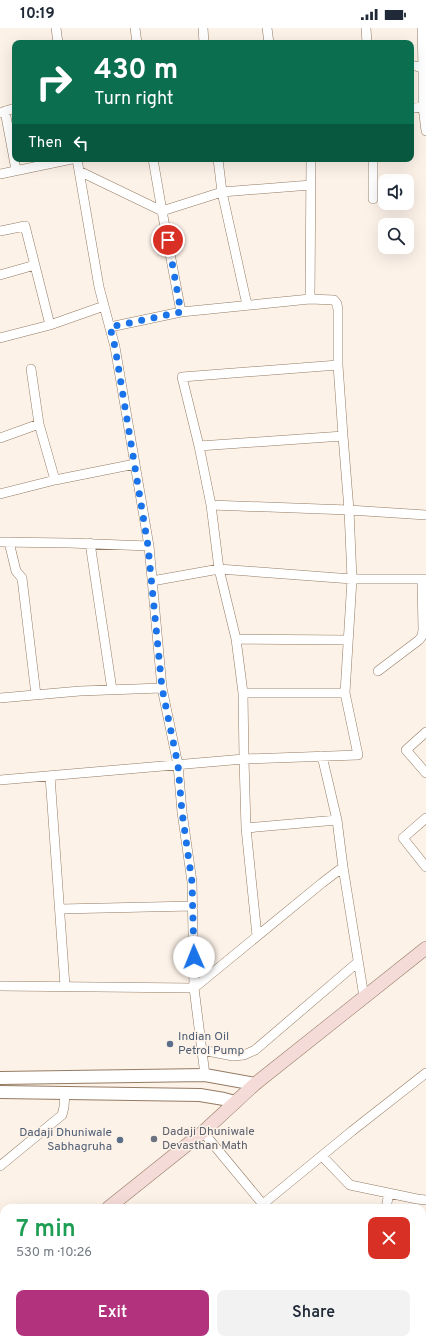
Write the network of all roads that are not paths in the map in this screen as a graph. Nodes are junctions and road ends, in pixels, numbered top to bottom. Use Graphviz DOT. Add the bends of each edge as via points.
graph roads {
  1 [pos="56,28"];
  2 [pos="135,28"];
  3 [pos="203,28"];
  4 [pos="268,28"];
  5 [pos="366,28"];
  6 [pos="422,28"];
  7 [pos="58,40"];
  8 [pos="137,40"];
  9 [pos="204,40"];
  10 [pos="269,40"];
  11 [pos="367,40"];
  12 [pos="414,66"];
  13 [pos="423,68"];
  14 [pos="425,107"];
  15 [pos="414,108"];
  16 [pos="12,109"];
  17 [pos="2,112"];
  18 [pos="426,131"];
  19 [pos="12,153"];
  20 [pos="14,162"];
  21 [pos="57,162"];
  22 [pos="78,162"];
  23 [pos="154,162"];
  24 [pos="218,162"];
  25 [pos="311,162"];
  26 [pos="373,162"];
  27 [pos="16,170"];
  28 [pos="79,171"];
  29 [pos="0,174"];
  30 [pos="311,185"];
  31 [pos="222,192"];
  32 [pos="373,199"];
  33 [pos="162,211"];
  34 [pos="0,231"];
  35 [pos="35,266"];
  36 [pos="0,276"];
  37 [pos="310,299"];
  38 [pos="247,305"];
  39 [pos="104,306"];
  40 [pos="181,312"];
  41 [pos="50,325"];
  42 [pos="110,327"];
  43 [pos="0,338"];
  44 [pos="338,365"];
  45 [pos="31,369"];
  46 [pos="39,424"];
  47 [pos="343,436"];
  48 [pos="0,438"];
  49 [pos="199,446"];
  50 [pos="135,464"];
  51 [pos="55,480"];
  52 [pos="0,494"];
  53 [pos="211,505"];
  54 [pos="349,510"];
  55 [pos="426,515"];
  56 [pos="4,542"];
  57 [pos="90,544"];
  58 [pos="148,546"];
  59 [pos="219,569"];
  60 [pos="352,579"];
  61 [pos="424,579"];
  62 [pos="152,581"];
  63 [pos="236,639"];
  64 [pos="348,640"];
  65 [pos="378,672"];
  66 [pos="162,688"];
  67 [pos="112,690"];
  68 [pos="243,693"];
  69 [pos="345,693"];
  70 [pos="36,695"];
  71 [pos="0,698"];
  72 [pos="426,732"];
  73 [pos="322,756"];
  74 [pos="244,759"];
  75 [pos="178,765"];
  76 [pos="426,773"];
  77 [pos="50,776"];
  78 [pos="0,780"];
  79 [pos="426,818"];
  80 [pos="337,820"];
  81 [pos="246,828"];
  82 [pos="343,867"];
  83 [pos="426,867"];
  84 [pos="193,906"];
  85 [pos="60,909"];
  86 [pos="257,936"];
  87 [pos="426,948"];
  88 [pos="358,962"];
  89 [pos="0,982"];
  90 [pos="0,986"];
  91 [pos="65,986"];
  92 [pos="194,988"];
  93 [pos="364,997"];
  94 [pos="202,1050"];
  95 [pos="426,1073"];
  96 [pos="205,1075"];
  97 [pos="0,1078"];
  98 [pos="255,1084"];
  99 [pos="0,1092"];
  100 [pos="65,1093"];
  101 [pos="235,1102"];
  102 [pos="203,1132"];
  103 [pos="322,1156"];
  104 [pos="0,1166"];
  105 [pos="389,1193"];
  106 [pos="426,1200"];
  107 [pos="113,1204"];
  108 [pos="262,1204"];
  109 [pos="266,1204"];
  110 [pos="387,1204"];
  1 -- 7 [label="street"];
  2 -- 8 [label="street"];
  3 -- 9 [label="street"];
  4 -- 10 [label="street"];
  5 -- 11 [label="street"];
  6 -- 13 [label="street"];
  12 -- 13 [label="street"];
  13 -- 14 [label="street"];
  14 -- 15 [label="street"];
  14 -- 18 [label="street"];
  16 -- 17 [label="street"];
  17 -- 19 [label="street"];
  20 -- 27 [label="street"];
  21 -- 27 [label="street"];
  22 -- 28 [label="street"];
  23 -- 33 [label="street"];
  24 -- 31 [label="street"];
  25 -- 30 [label="street"];
  26 -- 32 [label="street"];
  27 -- 29 [label="street"];
  28 -- 33 [label="street"];
  28 -- 39 [label="street"];
  30 -- 31 [label="street"];
  30 -- 37 [label="street"];
  31 -- 33 [label="street"];
  31 -- 38 [label="street"];
  33 -- 40 [label="street"];
  34 -- 35 [label="street" via="25,226"];
  35 -- 36 [label="street"];
  35 -- 41 [label="street"];
  37 -- 38 [label="street"];
  37 -- 44 [label="street" via="334,300 337,304"];
  38 -- 40 [label="street"];
  39 -- 41 [label="street"];
  39 -- 42 [label="street"];
  40 -- 42 [label="street"];
  41 -- 43 [label="street"];
  42 -- 50 [label="street"];
  44 -- 47 [label="street"];
  44 -- 49 [label="street" via="182,377"];
  45 -- 46 [label="street"];
  46 -- 48 [label="street"];
  46 -- 51 [label="street"];
  47 -- 49 [label="street"];
  47 -- 54 [label="street"];
  49 -- 53 [label="street"];
  50 -- 51 [label="street"];
  50 -- 58 [label="street"];
  51 -- 52 [label="street"];
  53 -- 54 [label="street"];
  53 -- 59 [label="street"];
  54 -- 55 [label="street"];
  54 -- 60 [label="street"];
  56 -- 57 [label="street"];
  56 -- 70 [label="street" via="16,571 22,578"];
  57 -- 58 [label="street"];
  57 -- 67 [label="street"];
  58 -- 62 [label="street"];
  59 -- 60 [label="street"];
  59 -- 62 [label="street"];
  59 -- 63 [label="street"];
  60 -- 61 [label="street"];
  60 -- 64 [label="street"];
  61 -- 65 [label="street" via="422,636"];
  62 -- 66 [label="street"];
  63 -- 64 [label="street"];
  63 -- 68 [label="street"];
  64 -- 69 [label="street"];
  66 -- 67 [label="street"];
  66 -- 75 [label="street"];
  67 -- 70 [label="street"];
  68 -- 69 [label="street"];
  68 -- 74 [label="street"];
  69 -- 73 [label="street" via="358,755"];
  70 -- 71 [label="street"];
  72 -- 76 [label="street" via="406,750"];
  73 -- 74 [label="street"];
  73 -- 80 [label="street"];
  74 -- 75 [label="street"];
  74 -- 81 [label="street"];
  75 -- 77 [label="street"];
  75 -- 84 [label="street"];
  77 -- 78 [label="street"];
  77 -- 85 [label="street"];
  79 -- 83 [label="street" via="403,838"];
  80 -- 81 [label="street"];
  80 -- 82 [label="street"];
  81 -- 86 [label="street"];
  82 -- 86 [label="street"];
  82 -- 88 [label="street"];
  84 -- 85 [label="street"];
  84 -- 92 [label="street"];
  85 -- 91 [label="street"];
  86 -- 92 [label="street"];
  87 -- 93 [label="main road"];
  88 -- 93 [label="street"];
  88 -- 94 [label="street" via="255,1050 233,1056"];
  89 -- 90 [label="street"];
  90 -- 91 [label="street"];
  91 -- 92 [label="street"];
  92 -- 94 [label="street"];
  93 -- 98 [label="main road"];
  94 -- 96 [label="street"];
  95 -- 103 [label="street"];
  96 -- 97 [label="street"];
  96 -- 98 [label="street"];
  98 -- 101 [label="main road"];
  99 -- 100 [label="street"];
  100 -- 101 [label="street" via="200,1095"];
  100 -- 104 [label="street" via="62,1115"];
  101 -- 102 [label="main road"];
  102 -- 107 [label="main road"];
  102 -- 108 [label="street"];
  103 -- 105 [label="street" via="350,1185"];
  103 -- 109 [label="street"];
  105 -- 106 [label="street"];
  105 -- 110 [label="street"];
}
